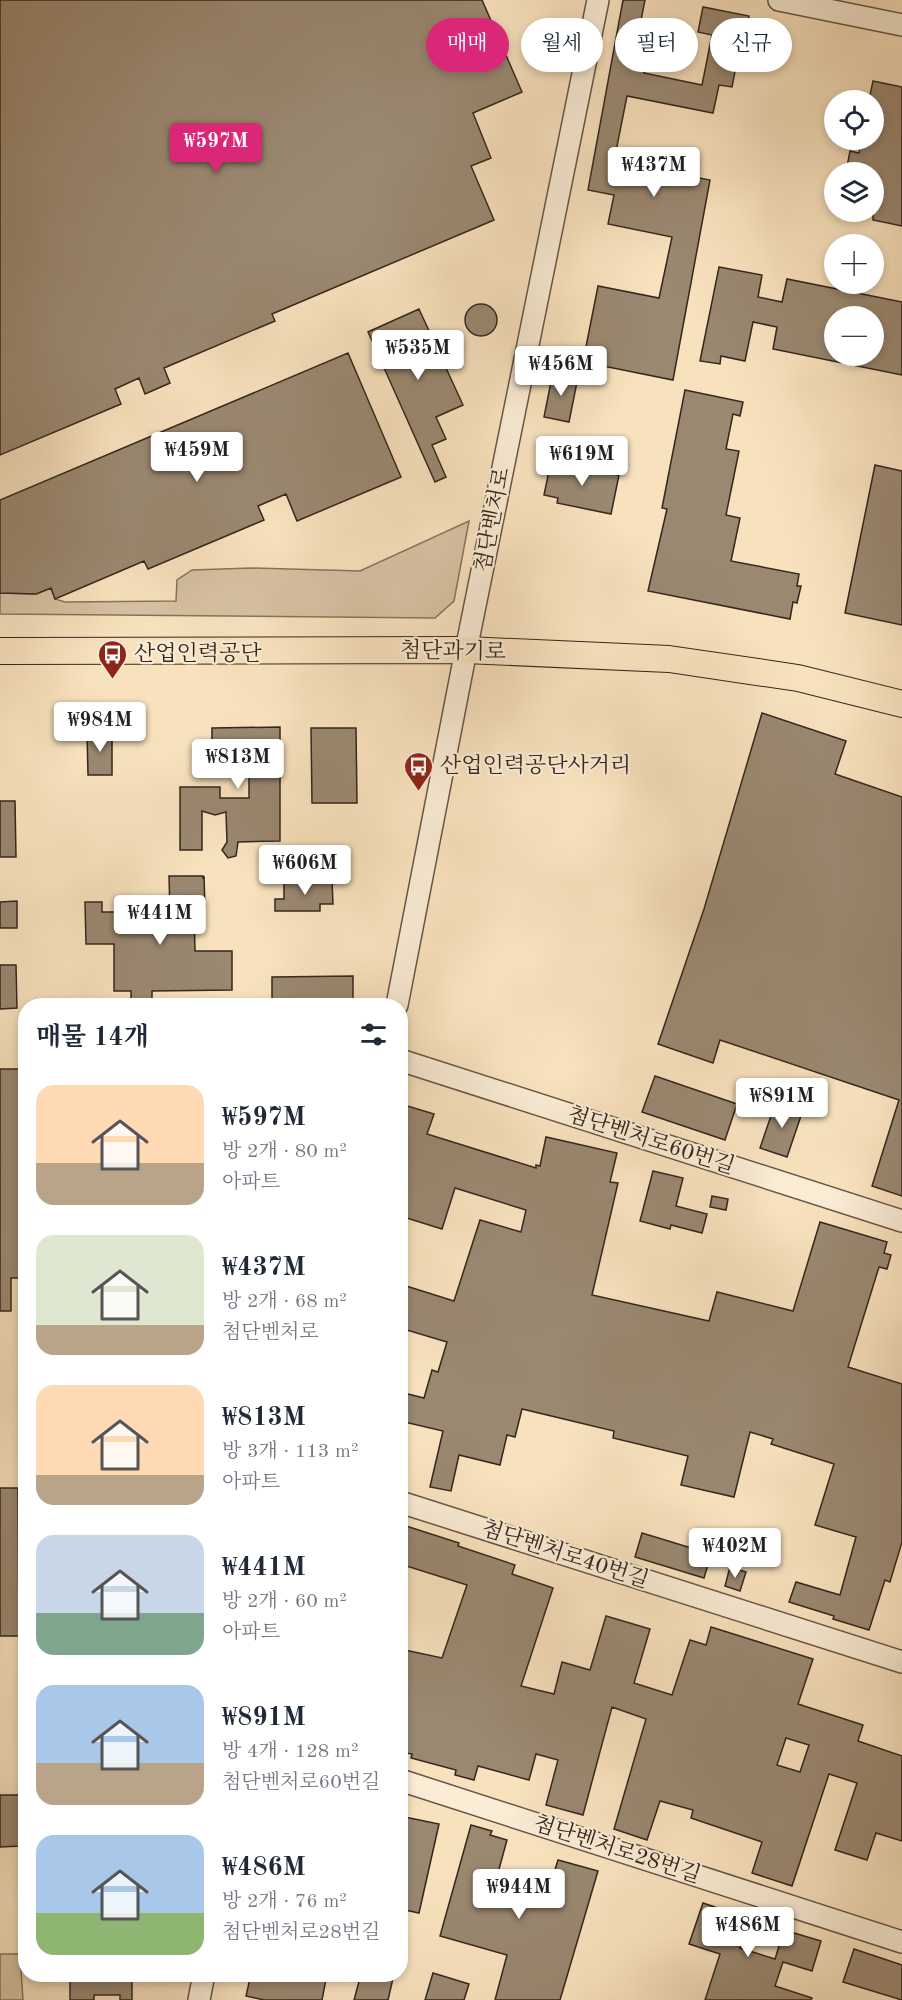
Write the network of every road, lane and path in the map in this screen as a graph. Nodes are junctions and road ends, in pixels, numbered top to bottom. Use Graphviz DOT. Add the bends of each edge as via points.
graph roads {
  1 [pos="598,0"];
  2 [pos="779,0"];
  3 [pos="902,24"];
  4 [pos="466,650"];
  5 [pos="0,651"];
  6 [pos="902,704"];
  7 [pos="398,998"];
  8 [pos="408,1063"];
  9 [pos="902,1221"];
  10 [pos="408,1505"];
  11 [pos="902,1662"];
  12 [pos="408,1783"];
  13 [pos="902,1942"];
  14 [pos="202,1982"];
  15 [pos="199,2000"];
  1 -- 4 [label="street, 첨단벤처로"];
  2 -- 3 [label="street"];
  4 -- 5 [label="main road, 첨단과기로"];
  4 -- 6 [label="main road, 첨단과기로" via="669,659 798,678"];
  4 -- 7 [label="street, 첨단벤처로"];
  8 -- 9 [label="street, 첨단벤처로60번길"];
  10 -- 11 [label="street, 첨단벤처로40번길"];
  12 -- 13 [label="street, 첨단벤처로28번길"];
  14 -- 15 [label="street"];
}
